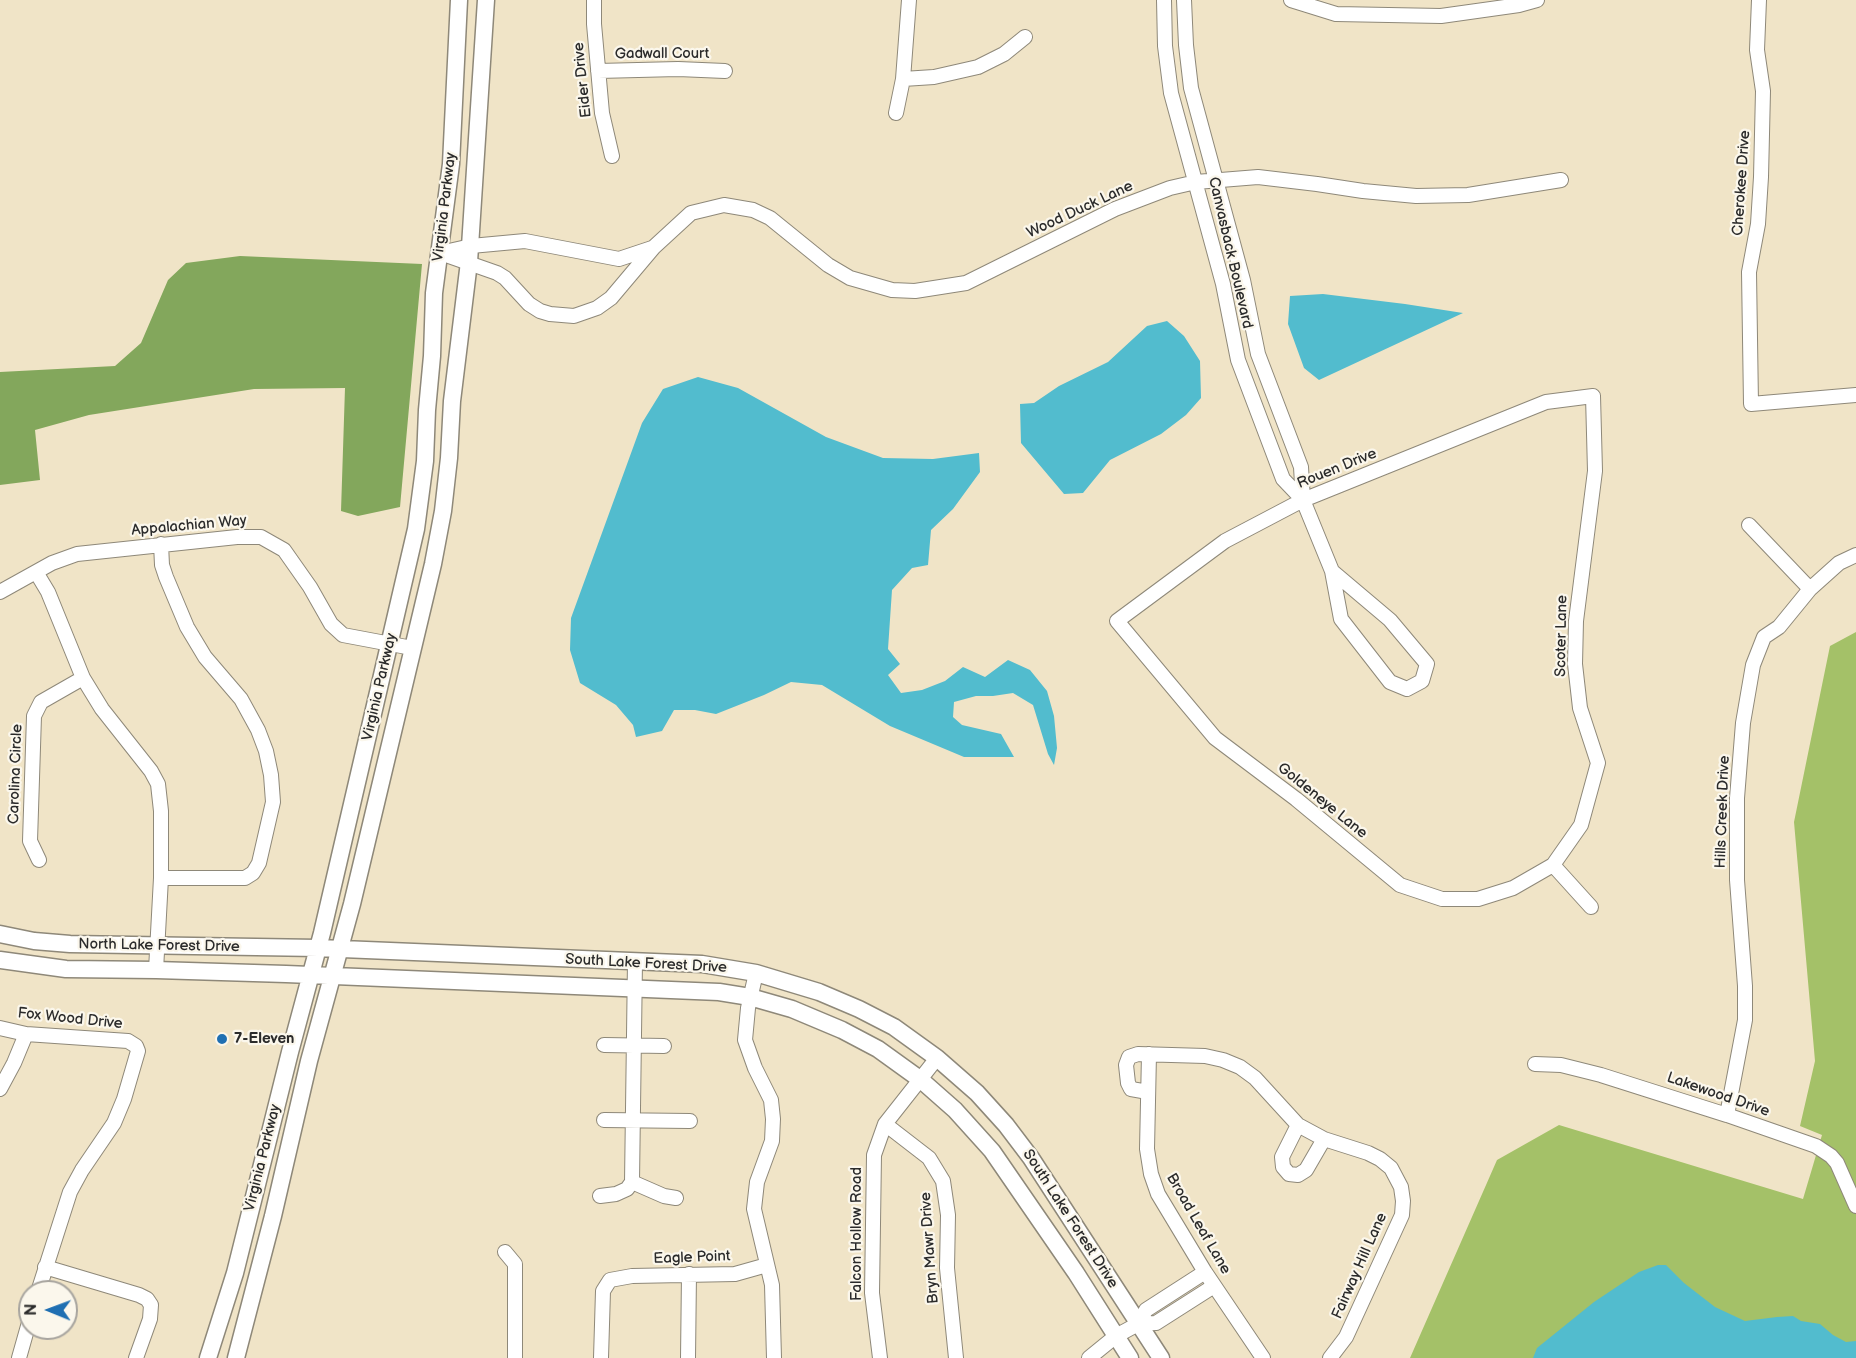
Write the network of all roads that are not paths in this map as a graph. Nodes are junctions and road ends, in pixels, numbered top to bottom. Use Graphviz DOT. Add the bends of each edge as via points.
graph roads {
  1 [pos="459,0"];
  2 [pos="486,0"];
  3 [pos="594,0"];
  4 [pos="909,0"];
  5 [pos="1164,0"];
  6 [pos="1184,0"];
  7 [pos="1291,0"];
  8 [pos="1538,0"];
  9 [pos="1759,0"];
  10 [pos="1025,37"];
  11 [pos="598,71"];
  12 [pos="726,71"];
  13 [pos="903,79"];
  14 [pos="896,113"];
  15 [pos="612,156"];
  16 [pos="1216,179"];
  17 [pos="1561,180"];
  18 [pos="1196,182"];
  19 [pos="654,247"];
  20 [pos="440,253"];
  21 [pos="470,254"];
  22 [pos="608,258"];
  23 [pos="616,291"];
  24 [pos="1856,395"];
  25 [pos="1593,396"];
  26 [pos="1303,500"];
  27 [pos="1749,525"];
  28 [pos="161,544"];
  29 [pos="1856,555"];
  30 [pos="1332,571"];
  31 [pos="36,572"];
  32 [pos="1810,589"];
  33 [pos="0,592"];
  34 [pos="1117,621"];
  35 [pos="390,644"];
  36 [pos="412,648"];
  37 [pos="83,678"];
  38 [pos="39,860"];
  39 [pos="1553,865"];
  40 [pos="161,878"];
  41 [pos="1591,907"];
  42 [pos="0,934"];
  43 [pos="158,945"];
  44 [pos="318,948"];
  45 [pos="339,950"];
  46 [pos="0,960"];
  47 [pos="635,961"];
  48 [pos="156,970"];
  49 [pos="756,973"];
  50 [pos="311,975"];
  51 [pos="332,976"];
  52 [pos="635,989"];
  53 [pos="750,997"];
  54 [pos="0,1028"];
  55 [pos="26,1034"];
  56 [pos="604,1045"];
  57 [pos="634,1046"];
  58 [pos="664,1046"];
  59 [pos="1149,1054"];
  60 [pos="938,1059"];
  61 [pos="1535,1064"];
  62 [pos="921,1080"];
  63 [pos="0,1089"];
  64 [pos="1148,1092"];
  65 [pos="1727,1115"];
  66 [pos="604,1120"];
  67 [pos="632,1120"];
  68 [pos="690,1121"];
  69 [pos="885,1124"];
  70 [pos="1298,1125"];
  71 [pos="1324,1138"];
  72 [pos="632,1182"];
  73 [pos="600,1196"];
  74 [pos="676,1198"];
  75 [pos="1856,1206"];
  76 [pos="250,1210"];
  77 [pos="273,1216"];
  78 [pos="505,1252"];
  79 [pos="767,1265"];
  80 [pos="45,1267"];
  81 [pos="1205,1272"];
  82 [pos="689,1274"];
  83 [pos="41,1280"];
  84 [pos="1214,1286"];
  85 [pos="1138,1324"];
  86 [pos="1116,1336"];
  87 [pos="24,1340"];
  88 [pos="19,1358"];
  89 [pos="136,1358"];
  90 [pos="208,1358"];
  91 [pos="236,1358"];
  92 [pos="514,1358"];
  93 [pos="601,1358"];
  94 [pos="688,1358"];
  95 [pos="774,1358"];
  96 [pos="880,1358"];
  97 [pos="956,1358"];
  98 [pos="1089,1358"];
  99 [pos="1130,1358"];
  100 [pos="1161,1358"];
  101 [pos="1263,1358"];
  102 [pos="1330,1358"];
  1 -- 20 [label="main road, Virginia Parkway" via="451,164"];
  2 -- 21 [label="main road, Virginia Parkway"];
  3 -- 11 [label="street, Eider Drive"];
  4 -- 13 [label="street"];
  5 -- 18 [label="street, Canvasback Boulevard" via="1172,93"];
  6 -- 16 [label="street, Canvasback Boulevard" via="1191,88"];
  7 -- 8 [label="street" via="1336,14 1441,16"];
  9 -- 24 [label="street, Cherokee Drive" via="1757,50 1763,92 1758,224 1749,272 1751,404"];
  10 -- 13 [label="street" via="1004,54 972,69"];
  11 -- 12 [label="street, Gadwall Court"];
  11 -- 15 [label="street, Eider Drive"];
  13 -- 14 [label="street"];
  16 -- 17 [label="street, Wood Duck Lane" via="1258,177 1416,196 1468,195"];
  16 -- 18 [label="street, Wood Duck Lane"];
  16 -- 26 [label="street, Canvasback Boulevard" via="1244,280 1258,354 1300,468"];
  18 -- 19 [label="street, Wood Duck Lane" via="1115,208 966,283 945,288 892,290 850,278 770,218 742,207 724,205 691,213"];
  18 -- 26 [label="street, Canvasback Boulevard" via="1238,360 1283,479"];
  19 -- 22 [label="street, Wood Duck Lane" via="626,258"];
  19 -- 23 [label="street, Wood Duck Lane"];
  20 -- 21 [label="street, Wood Duck Lane"];
  20 -- 35 [label="main road, Virginia Parkway" via="422,491"];
  21 -- 22 [label="street, Wood Duck Lane" via="525,241"];
  21 -- 23 [label="street, Wood Duck Lane" via="505,278 529,304 550,314 584,314"];
  21 -- 36 [label="main road, Virginia Parkway" via="443,511"];
  22 -- 23 [label="street" via="621,274"];
  25 -- 26 [label="street, Rouen Drive" via="1546,402"];
  25 -- 39 [label="street, Scoter Lane" via="1595,471 1576,621 1575,664 1580,708 1598,763 1581,825"];
  26 -- 30 [label="street, Canvasback Boulevard"];
  26 -- 34 [label="street, Rouen Drive" via="1225,541"];
  27 -- 32 [label="street"];
  28 -- 31 [label="street, Appalachian Way" via="77,554"];
  28 -- 35 [label="street, Appalachian Way" via="261,537 284,550 331,624 343,635"];
  28 -- 40 [label="street" via="162,565 187,627 205,657 242,699 258,730 271,775 273,802 259,863 253,873 245,878"];
  29 -- 32 [label="street, Hills Creek Drive" via="1839,562"];
  30 -- 30 [label="street, Canvasback Boulevard" via="1390,620 1427,664 1422,681 1407,689 1390,682 1341,619"];
  31 -- 33 [label="street, Appalachian Way"];
  31 -- 37 [label="street"];
  32 -- 65 [label="street, Hills Creek Drive" via="1779,627 1764,637 1748,690 1737,798 1745,1020"];
  34 -- 39 [label="street, Goldeneye Lane" via="1215,738 1401,885 1442,899 1478,899 1513,888"];
  35 -- 36 [label="street, Appalachian Way"];
  35 -- 44 [label="main road, Virginia Parkway"];
  36 -- 45 [label="main road, Virginia Parkway"];
  37 -- 38 [label="street, Carolina Circle" via="41,702 34,716 30,841"];
  37 -- 40 [label="street" via="158,784"];
  39 -- 41 [label="street"];
  40 -- 43 [label="street"];
  42 -- 43 [label="main road, North Lake Forest Drive" via="53,943"];
  43 -- 44 [label="main road, North Lake Forest Drive"];
  43 -- 48 [label="street"];
  44 -- 45 [label="main road, South Lake Forest Drive"];
  44 -- 50 [label="main road, Virginia Parkway"];
  45 -- 47 [label="main road, South Lake Forest Drive"];
  45 -- 51 [label="main road, Virginia Parkway"];
  46 -- 48 [label="main road, North Lake Forest Drive" via="44,968"];
  47 -- 49 [label="main road, South Lake Forest Drive" via="702,964"];
  47 -- 52 [label="street"];
  48 -- 50 [label="main road, North Lake Forest Drive"];
  49 -- 53 [label="street"];
  49 -- 60 [label="main road, South Lake Forest Drive" via="859,1009"];
  50 -- 51 [label="main road, South Lake Forest Drive"];
  50 -- 76 [label="main road, Virginia Parkway"];
  51 -- 52 [label="main road, South Lake Forest Drive"];
  51 -- 77 [label="main road, Virginia Parkway"];
  52 -- 53 [label="main road, South Lake Forest Drive"];
  52 -- 57 [label="street"];
  53 -- 62 [label="main road, South Lake Forest Drive" via="809,1015 847,1033 896,1060"];
  53 -- 79 [label="street" via="744,1029 747,1051 771,1100 773,1119 754,1209"];
  54 -- 55 [label="street, Fox Wood Drive"];
  55 -- 63 [label="street"];
  55 -- 80 [label="street, Fox Wood Drive" via="128,1041 136,1046 137,1057 114,1122 70,1191"];
  56 -- 57 [label="street"];
  57 -- 58 [label="street"];
  57 -- 67 [label="street"];
  59 -- 64 [label="street, Broad Leaf Lane"];
  59 -- 64 [label="street" via="1129,1057 1126,1065 1131,1089"];
  59 -- 70 [label="street" via="1205,1056 1240,1067"];
  60 -- 62 [label="street, Falcon Hollow Road"];
  60 -- 85 [label="main road, South Lake Forest Drive" via="977,1093 1017,1138"];
  61 -- 65 [label="street, Lakewood Drive" via="1561,1065 1601,1075"];
  62 -- 69 [label="street, Falcon Hollow Road"];
  62 -- 86 [label="main road, South Lake Forest Drive" via="956,1110 992,1151"];
  64 -- 81 [label="street, Broad Leaf Lane" via="1147,1149 1151,1174 1158,1194"];
  65 -- 75 [label="street, Lakewood Drive" via="1823,1150 1842,1172"];
  66 -- 67 [label="street"];
  67 -- 68 [label="street"];
  67 -- 72 [label="street"];
  69 -- 96 [label="street, Falcon Hollow Road" via="873,1169 872,1293"];
  69 -- 97 [label="street, Bryn Mawr Drive" via="929,1158 943,1181"];
  70 -- 71 [label="street"];
  70 -- 71 [label="street" via="1282,1157 1289,1174 1298,1175 1306,1170"];
  71 -- 102 [label="street, Fairway Hill Lane" via="1380,1159 1399,1182 1403,1201 1402,1215 1346,1337"];
  72 -- 73 [label="street" via="616,1194"];
  72 -- 74 [label="street"];
  76 -- 77 [label="main road"];
  76 -- 90 [label="main road, Virginia Parkway"];
  77 -- 91 [label="main road, Virginia Parkway"];
  78 -- 92 [label="street" via="515,1264"];
  79 -- 82 [label="street, Eagle Point" via="735,1274"];
  79 -- 95 [label="street" via="772,1285"];
  80 -- 83 [label="street"];
  80 -- 89 [label="street" via="147,1299 151,1305 150,1319"];
  81 -- 84 [label="street, Broad Leaf Lane"];
  81 -- 85 [label="street" via="1146,1310"];
  82 -- 93 [label="street, Eagle Point" via="610,1280 603,1291"];
  82 -- 94 [label="street"];
  84 -- 85 [label="street" via="1156,1323"];
  84 -- 101 [label="street, Broad Leaf Lane"];
  85 -- 86 [label="street"];
  85 -- 100 [label="main road, South Lake Forest Drive"];
  86 -- 98 [label="street"];
  86 -- 99 [label="main road, South Lake Forest Drive"];
  87 -- 88 [label="street"];
}
